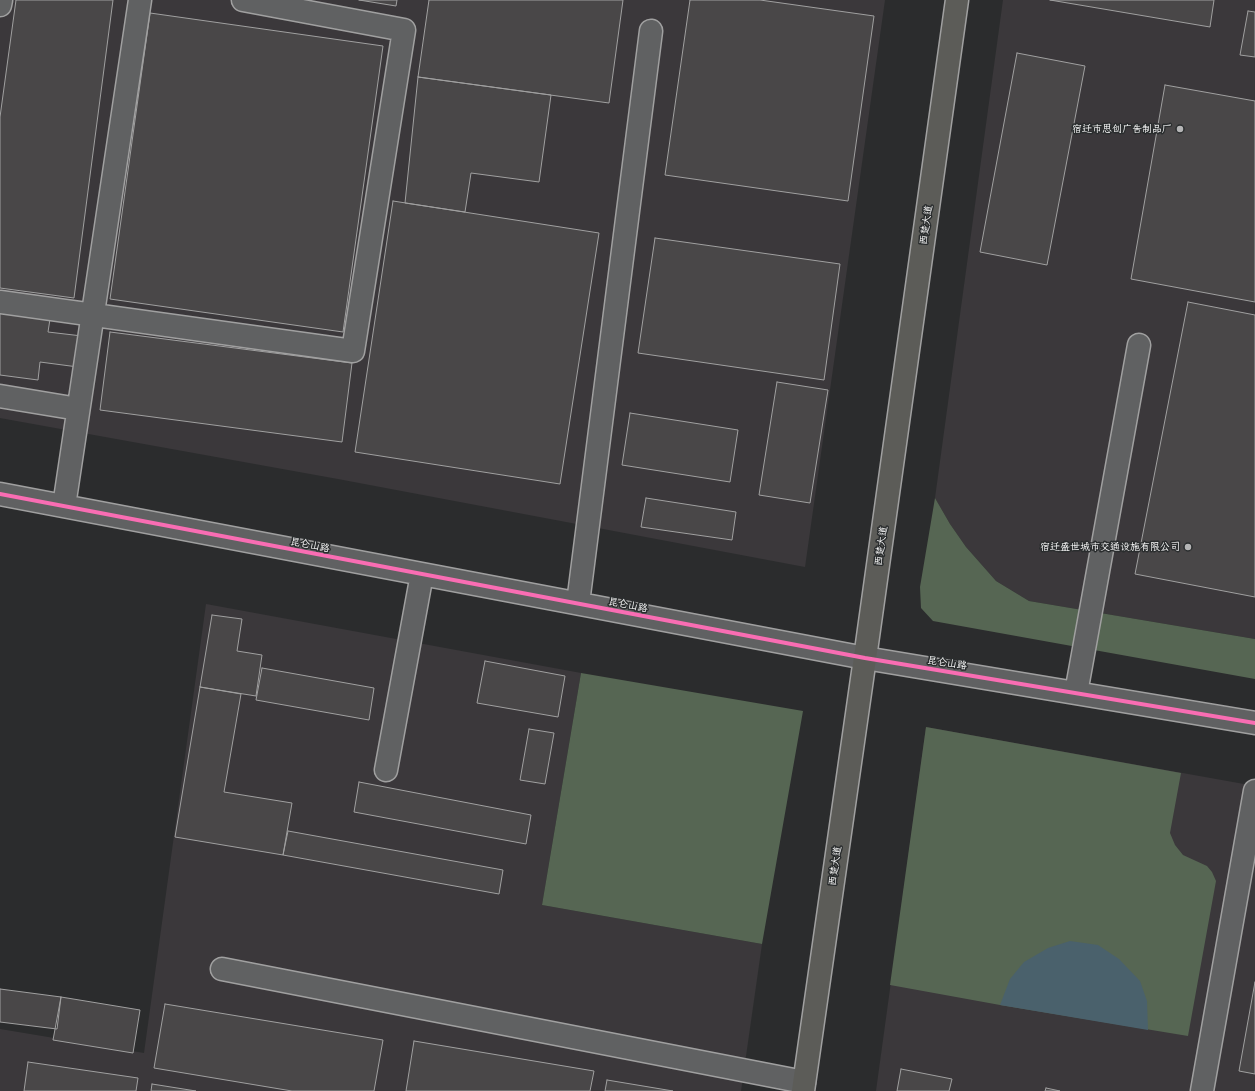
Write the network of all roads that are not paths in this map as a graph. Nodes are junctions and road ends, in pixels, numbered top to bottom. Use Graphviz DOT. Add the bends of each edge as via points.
graph roads {
  1 [pos="1,0"];
  2 [pos="140,0"];
  3 [pos="243,0"];
  4 [pos="957,0"];
  5 [pos="0,6"];
  6 [pos="651,31"];
  7 [pos="0,302"];
  8 [pos="93,315"];
  9 [pos="1139,345"];
  10 [pos="0,396"];
  11 [pos="78,408"];
  12 [pos="0,494"];
  13 [pos="64,506"];
  14 [pos="422,574"];
  15 [pos="578,603"];
  16 [pos="865,658"];
  17 [pos="1076,693"];
  18 [pos="1255,723"];
  19 [pos="386,770"];
  20 [pos="1255,791"];
  21 [pos="1249,864"];
  22 [pos="222,969"];
  23 [pos="804,1087"];
  24 [pos="1202,1091"];
  1 -- 5 [label="street"];
  2 -- 8 [label="street"];
  3 -- 8 [label="street" via="404,30 353,351"];
  4 -- 16 [label="main road, 西楚大道"];
  6 -- 15 [label="street"];
  7 -- 8 [label="street"];
  8 -- 11 [label="street"];
  9 -- 17 [label="street"];
  10 -- 11 [label="street"];
  11 -- 13 [label="street"];
  12 -- 13 [label="street, 昆仑山路"];
  13 -- 14 [label="street, 昆仑山路"];
  14 -- 15 [label="street, 昆仑山路"];
  14 -- 19 [label="street"];
  15 -- 16 [label="street, 昆仑山路"];
  16 -- 17 [label="street, 昆仑山路"];
  16 -- 23 [label="main road, 西楚大道"];
  17 -- 18 [label="street, 昆仑山路"];
  20 -- 21 [label="street"];
  21 -- 24 [label="street"];
  22 -- 23 [label="street"];
}
